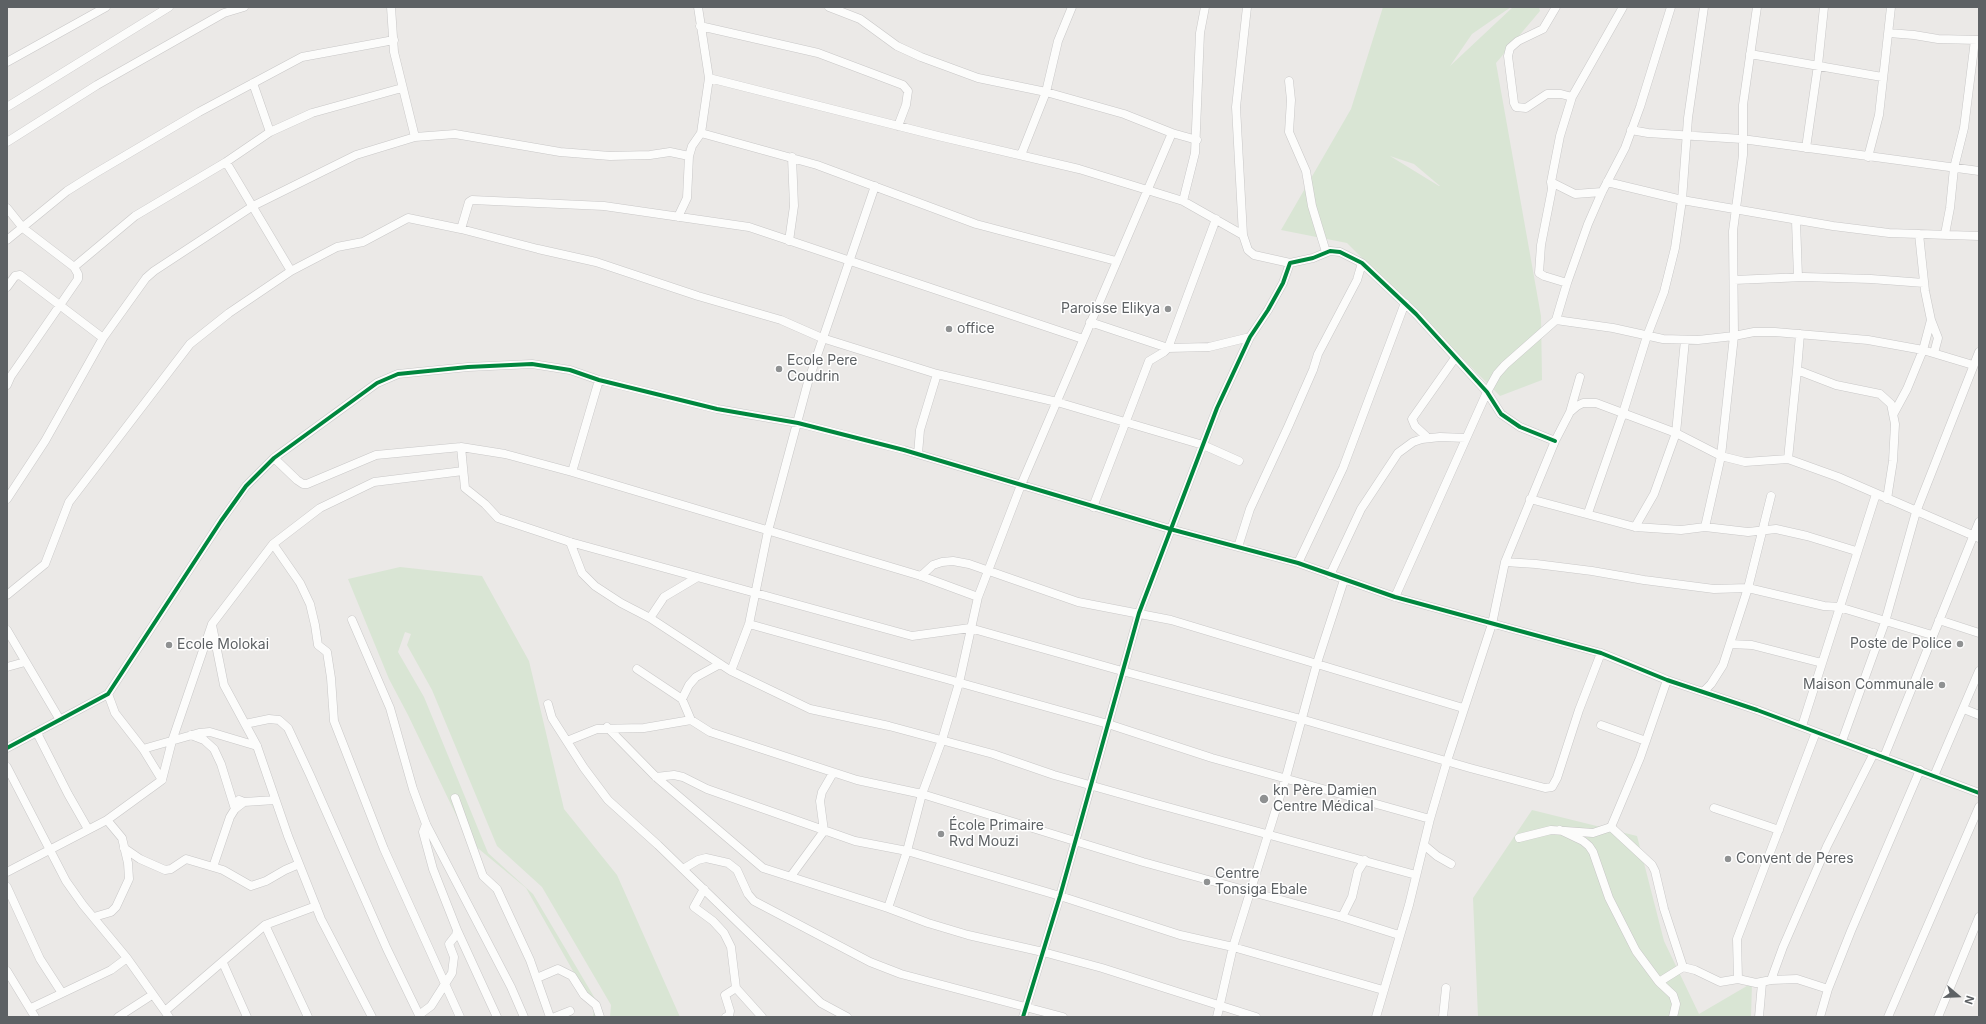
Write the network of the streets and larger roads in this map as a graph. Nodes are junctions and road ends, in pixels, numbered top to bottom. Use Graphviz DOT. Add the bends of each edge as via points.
graph roads {
  1 [pos="106,7"];
  2 [pos="169,7"];
  3 [pos="244,7"];
  4 [pos="391,7"];
  5 [pos="698,7"];
  6 [pos="829,7"];
  7 [pos="1072,7"];
  8 [pos="1205,7"];
  9 [pos="1247,7"];
  10 [pos="1556,7"];
  11 [pos="1623,7"];
  12 [pos="1671,7"];
  13 [pos="1704,7"];
  14 [pos="1757,7"];
  15 [pos="1824,7"];
  16 [pos="1891,7"];
  17 [pos="700,26"];
  18 [pos="1889,33"];
  19 [pos="394,40"];
  20 [pos="1977,40"];
  21 [pos="1750,54"];
  22 [pos="7,62"];
  23 [pos="1818,65"];
  24 [pos="1882,77"];
  25 [pos="709,78"];
  26 [pos="1289,81"];
  27 [pos="253,83"];
  28 [pos="402,88"];
  29 [pos="1046,92"];
  30 [pos="1572,97"];
  31 [pos="7,107"];
  32 [pos="898,126"];
  33 [pos="1631,130"];
  34 [pos="270,132"];
  35 [pos="701,133"];
  36 [pos="1172,133"];
  37 [pos="1688,135"];
  38 [pos="415,138"];
  39 [pos="1742,139"];
  40 [pos="1197,140"];
  41 [pos="7,142"];
  42 [pos="1806,148"];
  43 [pos="1021,155"];
  44 [pos="689,156"];
  45 [pos="792,157"];
  46 [pos="1868,157"];
  47 [pos="226,162"];
  48 [pos="1954,168"];
  49 [pos="1979,171"];
  50 [pos="1551,182"];
  51 [pos="1607,182"];
  52 [pos="875,186"];
  53 [pos="1147,190"];
  54 [pos="1602,192"];
  55 [pos="1682,200"];
  56 [pos="1183,201"];
  57 [pos="254,206"];
  58 [pos="7,208"];
  59 [pos="1737,210"];
  60 [pos="678,217"];
  61 [pos="1216,219"];
  62 [pos="1796,221"];
  63 [pos="23,228"];
  64 [pos="461,229"];
  65 [pos="1919,234"];
  66 [pos="1945,234"];
  67 [pos="1243,235"];
  68 [pos="1979,236"];
  69 [pos="7,240"];
  70 [pos="789,241"];
  71 [pos="1326,252"];
  72 [pos="848,261"];
  73 [pos="1116,262"];
  74 [pos="1290,263"];
  75 [pos="1362,263"];
  76 [pos="74,267"];
  77 [pos="291,270"];
  78 [pos="1798,277"];
  79 [pos="1734,280"];
  80 [pos="1567,283"];
  81 [pos="1924,284"];
  82 [pos="7,286"];
  83 [pos="1405,303"];
  84 [pos="60,305"];
  85 [pos="1556,320"];
  86 [pos="1931,320"];
  87 [pos="1090,322"];
  88 [pos="1800,334"];
  89 [pos="1647,336"];
  90 [pos="1734,336"];
  91 [pos="1250,337"];
  92 [pos="103,338"];
  93 [pos="822,338"];
  94 [pos="1083,339"];
  95 [pos="1684,340"];
  96 [pos="1168,348"];
  97 [pos="1923,350"];
  98 [pos="1934,353"];
  99 [pos="1979,353"];
  100 [pos="1455,358"];
  101 [pos="1973,366"];
  102 [pos="1797,370"];
  103 [pos="937,374"];
  104 [pos="1580,377"];
  105 [pos="599,380"];
  106 [pos="7,385"];
  107 [pos="1487,392"];
  108 [pos="1057,402"];
  109 [pos="1570,412"];
  110 [pos="1623,413"];
  111 [pos="1894,413"];
  112 [pos="1125,422"];
  113 [pos="798,423"];
  114 [pos="1676,432"];
  115 [pos="1428,438"];
  116 [pos="1466,438"];
  117 [pos="1555,441"];
  118 [pos="1203,445"];
  119 [pos="461,448"];
  120 [pos="918,454"];
  121 [pos="1720,456"];
  122 [pos="274,458"];
  123 [pos="1788,459"];
  124 [pos="1239,461"];
  125 [pos="463,471"];
  126 [pos="572,472"];
  127 [pos="1021,485"];
  128 [pos="1876,494"];
  129 [pos="1771,496"];
  130 [pos="7,499"];
  131 [pos="1530,499"];
  132 [pos="1887,499"];
  133 [pos="1093,507"];
  134 [pos="1916,512"];
  135 [pos="1588,513"];
  136 [pos="1979,522"];
  137 [pos="1635,527"];
  138 [pos="1705,527"];
  139 [pos="1170,529"];
  140 [pos="768,531"];
  141 [pos="1762,532"];
  142 [pos="1976,537"];
  143 [pos="570,542"];
  144 [pos="273,544"];
  145 [pos="1238,547"];
  146 [pos="1856,551"];
  147 [pos="1505,562"];
  148 [pos="1298,563"];
  149 [pos="988,570"];
  150 [pos="1330,575"];
  151 [pos="921,576"];
  152 [pos="696,578"];
  153 [pos="1344,580"];
  154 [pos="1748,588"];
  155 [pos="754,593"];
  156 [pos="7,595"];
  157 [pos="1395,596"];
  158 [pos="978,597"];
  159 [pos="1839,607"];
  160 [pos="1139,612"];
  161 [pos="650,618"];
  162 [pos="352,620"];
  163 [pos="1939,620"];
  164 [pos="1885,622"];
  165 [pos="212,624"];
  166 [pos="748,624"];
  167 [pos="1492,624"];
  168 [pos="970,628"];
  169 [pos="7,630"];
  170 [pos="1979,633"];
  171 [pos="1932,635"];
  172 [pos="1730,644"];
  173 [pos="1601,653"];
  174 [pos="25,662"];
  175 [pos="1317,663"];
  176 [pos="1822,663"];
  177 [pos="720,664"];
  178 [pos="7,667"];
  179 [pos="638,669"];
  180 [pos="731,671"];
  181 [pos="1122,671"];
  182 [pos="1979,672"];
  183 [pos="1667,680"];
  184 [pos="959,683"];
  185 [pos="1704,691"];
  186 [pos="108,694"];
  187 [pos="682,699"];
  188 [pos="548,704"];
  189 [pos="1463,708"];
  190 [pos="1964,709"];
  191 [pos="1979,715"];
  192 [pos="1301,719"];
  193 [pos="60,720"];
  194 [pos="691,720"];
  195 [pos="245,724"];
  196 [pos="1108,724"];
  197 [pos="1601,724"];
  198 [pos="1802,726"];
  199 [pos="608,727"];
  200 [pos="37,732"];
  201 [pos="1816,732"];
  202 [pos="191,735"];
  203 [pos="942,740"];
  204 [pos="172,741"];
  205 [pos="567,741"];
  206 [pos="1646,741"];
  207 [pos="1842,741"];
  208 [pos="257,746"];
  209 [pos="7,748"];
  210 [pos="143,749"];
  211 [pos="1874,753"];
  212 [pos="1884,757"];
  213 [pos="1447,762"];
  214 [pos="7,767"];
  215 [pos="1920,770"];
  216 [pos="833,773"];
  217 [pos="656,776"];
  218 [pos="1934,776"];
  219 [pos="1286,777"];
  220 [pos="162,780"];
  221 [pos="1091,785"];
  222 [pos="1979,793"];
  223 [pos="922,794"];
  224 [pos="232,797"];
  225 [pos="455,798"];
  226 [pos="276,800"];
  227 [pos="244,802"];
  228 [pos="1979,807"];
  229 [pos="1714,808"];
  230 [pos="235,809"];
  231 [pos="1430,819"];
  232 [pos="107,820"];
  233 [pos="426,824"];
  234 [pos="1611,827"];
  235 [pos="88,830"];
  236 [pos="1560,830"];
  237 [pos="1779,830"];
  238 [pos="824,831"];
  239 [pos="1268,834"];
  240 [pos="1519,838"];
  241 [pos="1075,841"];
  242 [pos="1424,846"];
  243 [pos="124,848"];
  244 [pos="50,850"];
  245 [pos="907,851"];
  246 [pos="1365,860"];
  247 [pos="299,864"];
  248 [pos="1451,864"];
  249 [pos="213,867"];
  250 [pos="682,869"];
  251 [pos="7,872"];
  252 [pos="1416,875"];
  253 [pos="791,876"];
  254 [pos="7,887"];
  255 [pos="704,889"];
  256 [pos="1251,892"];
  257 [pos="1060,896"];
  258 [pos="9,897"];
  259 [pos="316,906"];
  260 [pos="888,908"];
  261 [pos="94,917"];
  262 [pos="1342,917"];
  263 [pos="1979,918"];
  264 [pos="265,925"];
  265 [pos="457,930"];
  266 [pos="1399,935"];
  267 [pos="1233,948"];
  268 [pos="1044,952"];
  269 [pos="127,958"];
  270 [pos="222,963"];
  271 [pos="1683,968"];
  272 [pos="7,971"];
  273 [pos="537,978"];
  274 [pos="1738,979"];
  275 [pos="1771,980"];
  276 [pos="1659,982"];
  277 [pos="1762,983"];
  278 [pos="445,986"];
  279 [pos="736,988"];
  280 [pos="1446,988"];
  281 [pos="1828,989"];
  282 [pos="1383,990"];
  283 [pos="62,993"];
  284 [pos="152,995"];
  285 [pos="1026,1007"];
  286 [pos="1219,1007"];
  287 [pos="31,1008"];
  288 [pos="570,1011"];
  289 [pos="167,1014"];
  290 [pos="420,1016"];
  291 [pos="1674,1016"];
  292 [pos="35,1017"];
  293 [pos="118,1017"];
  294 [pos="248,1017"];
  295 [pos="308,1017"];
  296 [pos="372,1017"];
  297 [pos="460,1017"];
  298 [pos="497,1017"];
  299 [pos="524,1017"];
  300 [pos="550,1017"];
  301 [pos="555,1017"];
  302 [pos="600,1017"];
  303 [pos="726,1017"];
  304 [pos="762,1017"];
  305 [pos="847,1017"];
  306 [pos="1023,1017"];
  307 [pos="1063,1017"];
  308 [pos="1217,1017"];
  309 [pos="1256,1017"];
  310 [pos="1376,1017"];
  311 [pos="1443,1017"];
  312 [pos="1759,1017"];
  313 [pos="1820,1017"];
  314 [pos="1888,1017"];
  315 [pos="1938,1017"];
  1 -- 22 [label="street"];
  2 -- 31 [label="street"];
  3 -- 41 [label="street" via="224,13 97,85"];
  4 -- 19 [label="street"];
  5 -- 17 [label="street"];
  6 -- 29 [label="street" via="860,18 897,46 921,57 978,78"];
  7 -- 29 [label="street" via="1058,41"];
  8 -- 40 [label="street" via="1200,33"];
  9 -- 67 [label="street" via="1236,107"];
  10 -- 30 [label="street" via="1543,28 1510,48 1508,56 1514,103 1516,107 1526,108 1547,94"];
  11 -- 30 [label="street"];
  12 -- 33 [label="street"];
  13 -- 37 [label="street" via="1688,118"];
  14 -- 21 [label="street"];
  15 -- 23 [label="street"];
  16 -- 18 [label="street"];
  17 -- 25 [label="street"];
  17 -- 32 [label="street" via="818,53 903,85 908,92"];
  18 -- 20 [label="street" via="1938,39"];
  18 -- 24 [label="street"];
  19 -- 27 [label="street" via="305,56"];
  19 -- 28 [label="street"];
  20 -- 48 [label="street" via="1964,128"];
  21 -- 23 [label="street"];
  21 -- 39 [label="street" via="1743,105"];
  23 -- 24 [label="street"];
  23 -- 42 [label="street"];
  24 -- 46 [label="street" via="1879,116"];
  25 -- 32 [label="street"];
  25 -- 35 [label="street"];
  26 -- 71 [label="street" via="1291,100 1288,132 1306,171 1312,206"];
  27 -- 34 [label="street"];
  27 -- 63 [label="street" via="199,112 67,191"];
  28 -- 34 [label="street" via="312,113"];
  28 -- 38 [label="street"];
  29 -- 36 [label="street" via="1124,114"];
  29 -- 43 [label="street"];
  30 -- 50 [label="street" via="1560,136"];
  32 -- 43 [label="street"];
  33 -- 37 [label="street"];
  33 -- 51 [label="street" via="1625,148"];
  34 -- 47 [label="street"];
  35 -- 44 [label="street"];
  35 -- 45 [label="street"];
  36 -- 40 [label="street"];
  36 -- 53 [label="street"];
  37 -- 39 [label="street"];
  37 -- 55 [label="street"];
  38 -- 44 [label="street" via="455,134 560,152 610,156 670,152"];
  38 -- 57 [label="street" via="356,155"];
  39 -- 42 [label="street"];
  39 -- 59 [label="street" via="1743,155"];
  40 -- 56 [label="street"];
  42 -- 46 [label="street"];
  43 -- 53 [label="street" via="1079,169"];
  44 -- 60 [label="street" via="687,198"];
  45 -- 52 [label="street"];
  45 -- 70 [label="street" via="794,206"];
  46 -- 48 [label="street"];
  47 -- 57 [label="street"];
  47 -- 76 [label="street" via="135,216"];
  48 -- 49 [label="street"];
  48 -- 66 [label="street"];
  50 -- 54 [label="street" via="1575,194"];
  50 -- 80 [label="street" via="1539,273"];
  51 -- 54 [label="street"];
  51 -- 55 [label="street"];
  52 -- 72 [label="street"];
  52 -- 73 [label="street" via="976,224"];
  53 -- 56 [label="street"];
  53 -- 73 [label="street"];
  54 -- 80 [label="street"];
  55 -- 59 [label="street"];
  55 -- 89 [label="street" via="1675,248 1664,292"];
  56 -- 61 [label="street"];
  57 -- 77 [label="street"];
  57 -- 92 [label="street" via="150,274"];
  58 -- 63 [label="street"];
  59 -- 62 [label="street"];
  59 -- 79 [label="street" via="1733,231"];
  60 -- 64 [label="street" via="601,205 472,200 469,202"];
  60 -- 70 [label="street" via="750,228"];
  61 -- 67 [label="street"];
  61 -- 96 [label="street"];
  62 -- 65 [label="street" via="1865,231"];
  62 -- 78 [label="street"];
  63 -- 69 [label="street"];
  63 -- 76 [label="street"];
  64 -- 77 [label="street" via="408,218 363,242 337,247"];
  64 -- 93 [label="street" via="596,262 781,320"];
  65 -- 66 [label="street"];
  65 -- 81 [label="street"];
  66 -- 68 [label="street"];
  67 -- 74 [label="street" via="1250,253"];
  70 -- 72 [label="street"];
  71 -- 74 [label="street"];
  71 -- 75 [label="street" via="1340,252"];
  72 -- 93 [label="street"];
  72 -- 94 [label="street"];
  73 -- 87 [label="street"];
  74 -- 91 [label="street" via="1279,290"];
  75 -- 83 [label="street"];
  75 -- 145 [label="street" via="1357,280 1318,354 1250,509"];
  76 -- 84 [label="street" via="78,279"];
  77 -- 156 [label="street" via="190,344 69,502 45,564"];
  78 -- 79 [label="street"];
  78 -- 81 [label="street" via="1872,279"];
  79 -- 90 [label="street"];
  80 -- 85 [label="street"];
  81 -- 86 [label="street"];
  82 -- 84 [label="street" via="15,276 20,275"];
  83 -- 100 [label="street"];
  83 -- 148 [label="street" via="1343,468"];
  84 -- 92 [label="street"];
  84 -- 106 [label="street"];
  85 -- 89 [label="street"];
  85 -- 107 [label="street" via="1505,365"];
  86 -- 97 [label="street"];
  86 -- 98 [label="street" via="1938,338"];
  87 -- 94 [label="street"];
  87 -- 96 [label="street"];
  88 -- 90 [label="street" via="1754,332"];
  88 -- 97 [label="street" via="1868,340"];
  88 -- 102 [label="street"];
  89 -- 95 [label="street"];
  89 -- 110 [label="street"];
  90 -- 95 [label="street"];
  90 -- 121 [label="street"];
  91 -- 96 [label="street" via="1209,347"];
  91 -- 118 [label="street"];
  92 -- 130 [label="street" via="45,441"];
  93 -- 103 [label="street"];
  93 -- 113 [label="street"];
  94 -- 108 [label="street"];
  95 -- 114 [label="street"];
  96 -- 112 [label="street" via="1148,361"];
  97 -- 98 [label="street"];
  97 -- 111 [label="street"];
  98 -- 101 [label="street"];
  99 -- 101 [label="street"];
  100 -- 107 [label="street"];
  100 -- 115 [label="street" via="1412,419 1415,426"];
  101 -- 134 [label="street"];
  102 -- 111 [label="street" via="1836,385 1880,394 1891,404"];
  102 -- 123 [label="street"];
  103 -- 108 [label="street"];
  103 -- 120 [label="street" via="920,430"];
  104 -- 109 [label="street"];
  105 -- 113 [label="street" via="717,409"];
  105 -- 122 [label="street" via="570,370 532,364 475,366 398,374 377,383"];
  105 -- 126 [label="street"];
  107 -- 116 [label="street"];
  107 -- 117 [label="street" via="1508,420 1534,434"];
  108 -- 112 [label="street"];
  108 -- 127 [label="street"];
  109 -- 110 [label="street" via="1583,403 1590,402"];
  109 -- 117 [label="street"];
  110 -- 114 [label="street"];
  110 -- 135 [label="street"];
  111 -- 132 [label="street" via="1893,461"];
  112 -- 118 [label="street"];
  112 -- 133 [label="street"];
  113 -- 120 [label="street"];
  113 -- 140 [label="street"];
  114 -- 121 [label="street"];
  114 -- 137 [label="street" via="1654,494"];
  115 -- 116 [label="street"];
  115 -- 150 [label="street" via="1413,442 1398,453 1387,468 1361,509"];
  116 -- 157 [label="street"];
  117 -- 131 [label="street"];
  118 -- 124 [label="street"];
  118 -- 139 [label="street"];
  119 -- 122 [label="street" via="376,455 303,484"];
  119 -- 125 [label="street"];
  119 -- 126 [label="street" via="505,454"];
  120 -- 127 [label="street"];
  121 -- 123 [label="street" via="1745,462"];
  121 -- 138 [label="street"];
  122 -- 186 [label="street" via="246,486 221,521"];
  123 -- 128 [label="street"];
  125 -- 143 [label="street" via="466,489 498,518"];
  125 -- 144 [label="street" via="374,482 316,510"];
  126 -- 140 [label="street"];
  127 -- 133 [label="street"];
  127 -- 149 [label="street"];
  128 -- 132 [label="street"];
  128 -- 146 [label="street"];
  129 -- 141 [label="street"];
  131 -- 135 [label="street"];
  131 -- 147 [label="street"];
  132 -- 134 [label="street"];
  133 -- 139 [label="street"];
  134 -- 142 [label="street"];
  134 -- 164 [label="street"];
  135 -- 137 [label="street"];
  136 -- 142 [label="street"];
  137 -- 138 [label="street" via="1681,530"];
  138 -- 141 [label="street"];
  139 -- 145 [label="street"];
  139 -- 160 [label="street"];
  140 -- 151 [label="street"];
  140 -- 155 [label="street"];
  141 -- 146 [label="street" via="1776,529 1786,531"];
  141 -- 154 [label="street"];
  142 -- 163 [label="street"];
  143 -- 152 [label="street"];
  143 -- 161 [label="street" via="582,573 588,579 621,603"];
  144 -- 165 [label="street"];
  144 -- 278 [label="street" via="300,583 310,604 318,645 327,652 332,678 334,721 384,849"];
  145 -- 148 [label="street"];
  146 -- 159 [label="street"];
  147 -- 154 [label="street" via="1571,568 1714,589"];
  147 -- 167 [label="street"];
  148 -- 150 [label="street"];
  149 -- 151 [label="street" via="964,563 942,562"];
  149 -- 158 [label="street"];
  149 -- 160 [label="street" via="1078,602"];
  150 -- 153 [label="street"];
  151 -- 158 [label="street"];
  152 -- 155 [label="street"];
  152 -- 161 [label="street" via="664,597"];
  153 -- 157 [label="street"];
  153 -- 175 [label="street"];
  154 -- 159 [label="street" via="1824,606"];
  154 -- 172 [label="street"];
  155 -- 166 [label="street"];
  155 -- 168 [label="street" via="912,636"];
  157 -- 167 [label="street"];
  158 -- 168 [label="street"];
  159 -- 164 [label="street"];
  159 -- 176 [label="street"];
  160 -- 175 [label="street"];
  160 -- 181 [label="street"];
  161 -- 177 [label="street"];
  162 -- 233 [label="street" via="390,708 413,789"];
  163 -- 170 [label="street"];
  163 -- 171 [label="street"];
  164 -- 171 [label="street"];
  164 -- 207 [label="street"];
  165 -- 195 [label="street" via="224,685"];
  165 -- 204 [label="street"];
  166 -- 180 [label="street"];
  166 -- 184 [label="street"];
  167 -- 173 [label="street"];
  167 -- 189 [label="street"];
  168 -- 181 [label="street"];
  168 -- 184 [label="street"];
  169 -- 174 [label="street"];
  171 -- 212 [label="street"];
  172 -- 176 [label="street" via="1752,645"];
  172 -- 185 [label="street" via="1719,674"];
  173 -- 183 [label="street"];
  173 -- 213 [label="street" via="1552,787 1528,784"];
  174 -- 178 [label="street"];
  174 -- 193 [label="street"];
  175 -- 189 [label="street"];
  175 -- 192 [label="street"];
  176 -- 198 [label="street"];
  177 -- 180 [label="street"];
  177 -- 187 [label="street" via="696,677"];
  179 -- 187 [label="street"];
  180 -- 203 [label="street" via="810,709"];
  181 -- 192 [label="street"];
  181 -- 196 [label="street"];
  182 -- 190 [label="street"];
  183 -- 185 [label="street"];
  183 -- 206 [label="street"];
  184 -- 196 [label="street"];
  184 -- 203 [label="street"];
  185 -- 198 [label="street"];
  186 -- 193 [label="street"];
  186 -- 210 [label="street" via="115,713"];
  187 -- 194 [label="street"];
  188 -- 205 [label="street" via="552,718"];
  189 -- 213 [label="street"];
  190 -- 191 [label="street"];
  190 -- 218 [label="street"];
  192 -- 213 [label="street"];
  192 -- 219 [label="street"];
  193 -- 200 [label="street"];
  194 -- 199 [label="street" via="644,728"];
  194 -- 216 [label="street" via="710,732"];
  195 -- 208 [label="street"];
  195 -- 290 [label="street" via="269,719 279,720 288,728 387,949"];
  196 -- 219 [label="street" via="1212,758"];
  196 -- 221 [label="street"];
  197 -- 206 [label="street"];
  198 -- 201 [label="street"];
  199 -- 205 [label="street"];
  199 -- 217 [label="street"];
  200 -- 209 [label="street"];
  200 -- 235 [label="street"];
  201 -- 207 [label="street"];
  201 -- 237 [label="street"];
  202 -- 204 [label="street"];
  202 -- 208 [label="street" via="210,732"];
  202 -- 224 [label="street" via="204,740 214,749"];
  203 -- 221 [label="street"];
  203 -- 223 [label="street"];
  204 -- 210 [label="street"];
  204 -- 220 [label="street"];
  205 -- 250 [label="street" via="608,800"];
  206 -- 234 [label="street"];
  207 -- 211 [label="street"];
  208 -- 226 [label="street"];
  210 -- 220 [label="street"];
  211 -- 212 [label="street"];
  211 -- 275 [label="street" via="1827,846"];
  212 -- 215 [label="street"];
  213 -- 231 [label="street"];
  214 -- 244 [label="street"];
  215 -- 218 [label="street"];
  215 -- 281 [label="street"];
  216 -- 223 [label="street"];
  216 -- 238 [label="street" via="820,801"];
  217 -- 238 [label="street" via="683,777 708,790"];
  217 -- 253 [label="street" via="756,864"];
  218 -- 222 [label="street"];
  219 -- 231 [label="street"];
  219 -- 239 [label="street"];
  220 -- 232 [label="street"];
  221 -- 239 [label="street"];
  221 -- 241 [label="street"];
  223 -- 241 [label="street"];
  223 -- 245 [label="street"];
  224 -- 227 [label="street"];
  224 -- 230 [label="street"];
  225 -- 273 [label="street" via="483,876 497,889"];
  226 -- 227 [label="street"];
  226 -- 247 [label="street"];
  227 -- 230 [label="street"];
  228 -- 314 [label="street"];
  229 -- 237 [label="street"];
  230 -- 249 [label="street"];
  231 -- 242 [label="street"];
  232 -- 235 [label="street"];
  232 -- 243 [label="street" via="118,833"];
  233 -- 265 [label="street" via="423,832 433,869"];
  233 -- 299 [label="street" via="512,987"];
  234 -- 236 [label="street" via="1593,833"];
  234 -- 271 [label="street" via="1652,865"];
  235 -- 244 [label="street"];
  236 -- 240 [label="street"];
  236 -- 276 [label="street" via="1583,841 1593,852 1609,898 1636,951"];
  237 -- 274 [label="street" via="1737,939"];
  238 -- 245 [label="street" via="854,841"];
  238 -- 253 [label="street"];
  239 -- 246 [label="street"];
  239 -- 256 [label="street"];
  241 -- 256 [label="street"];
  241 -- 257 [label="street"];
  242 -- 248 [label="street"];
  242 -- 252 [label="street"];
  243 -- 249 [label="street" via="140,859 165,870 186,859"];
  243 -- 261 [label="street" via="129,879 116,907 111,912"];
  244 -- 251 [label="street"];
  244 -- 261 [label="street" via="66,881"];
  245 -- 257 [label="street"];
  245 -- 260 [label="street"];
  246 -- 252 [label="street"];
  246 -- 262 [label="street" via="1358,871 1352,897"];
  247 -- 249 [label="street" via="255,886 247,885"];
  247 -- 259 [label="street"];
  250 -- 255 [label="street"];
  250 -- 285 [label="street" via="706,858 728,863 737,870 754,901 842,948 901,974"];
  252 -- 266 [label="street"];
  253 -- 260 [label="street"];
  254 -- 258 [label="street"];
  255 -- 279 [label="street" via="694,907 713,921 728,939"];
  255 -- 305 [label="street" via="821,1003"];
  256 -- 262 [label="street"];
  256 -- 267 [label="street"];
  257 -- 267 [label="street" via="1180,935"];
  257 -- 268 [label="street"];
  258 -- 283 [label="street" via="40,959"];
  259 -- 264 [label="street"];
  259 -- 296 [label="street"];
  260 -- 268 [label="street" via="968,935"];
  261 -- 269 [label="street"];
  262 -- 266 [label="street"];
  263 -- 315 [label="street"];
  264 -- 270 [label="street"];
  264 -- 295 [label="street"];
  265 -- 278 [label="street" via="449,944 454,963"];
  265 -- 298 [label="street"];
  266 -- 282 [label="street"];
  267 -- 282 [label="street"];
  267 -- 286 [label="street"];
  268 -- 285 [label="street"];
  268 -- 286 [label="street" via="1102,968"];
  269 -- 283 [label="street" via="111,970"];
  269 -- 284 [label="street"];
  270 -- 289 [label="street"];
  270 -- 294 [label="street"];
  271 -- 274 [label="street" via="1695,970 1720,982"];
  271 -- 276 [label="street"];
  272 -- 287 [label="street"];
  273 -- 300 [label="street"];
  273 -- 302 [label="street" via="558,970 572,976 584,995 596,1005"];
  274 -- 277 [label="street"];
  275 -- 277 [label="street"];
  275 -- 281 [label="street" via="1797,979"];
  276 -- 291 [label="street" via="1673,995 1676,1004"];
  277 -- 312 [label="street"];
  278 -- 290 [label="street" via="431,1006"];
  278 -- 297 [label="street"];
  279 -- 303 [label="street" via="725,995 730,1011"];
  279 -- 304 [label="street"];
  280 -- 311 [label="street"];
  281 -- 313 [label="street"];
  282 -- 310 [label="street"];
  283 -- 287 [label="street"];
  284 -- 289 [label="street"];
  284 -- 293 [label="street"];
  285 -- 306 [label="street"];
  285 -- 307 [label="street"];
  286 -- 308 [label="street"];
  286 -- 309 [label="street"];
  287 -- 292 [label="street"];
  288 -- 301 [label="street"];
}
